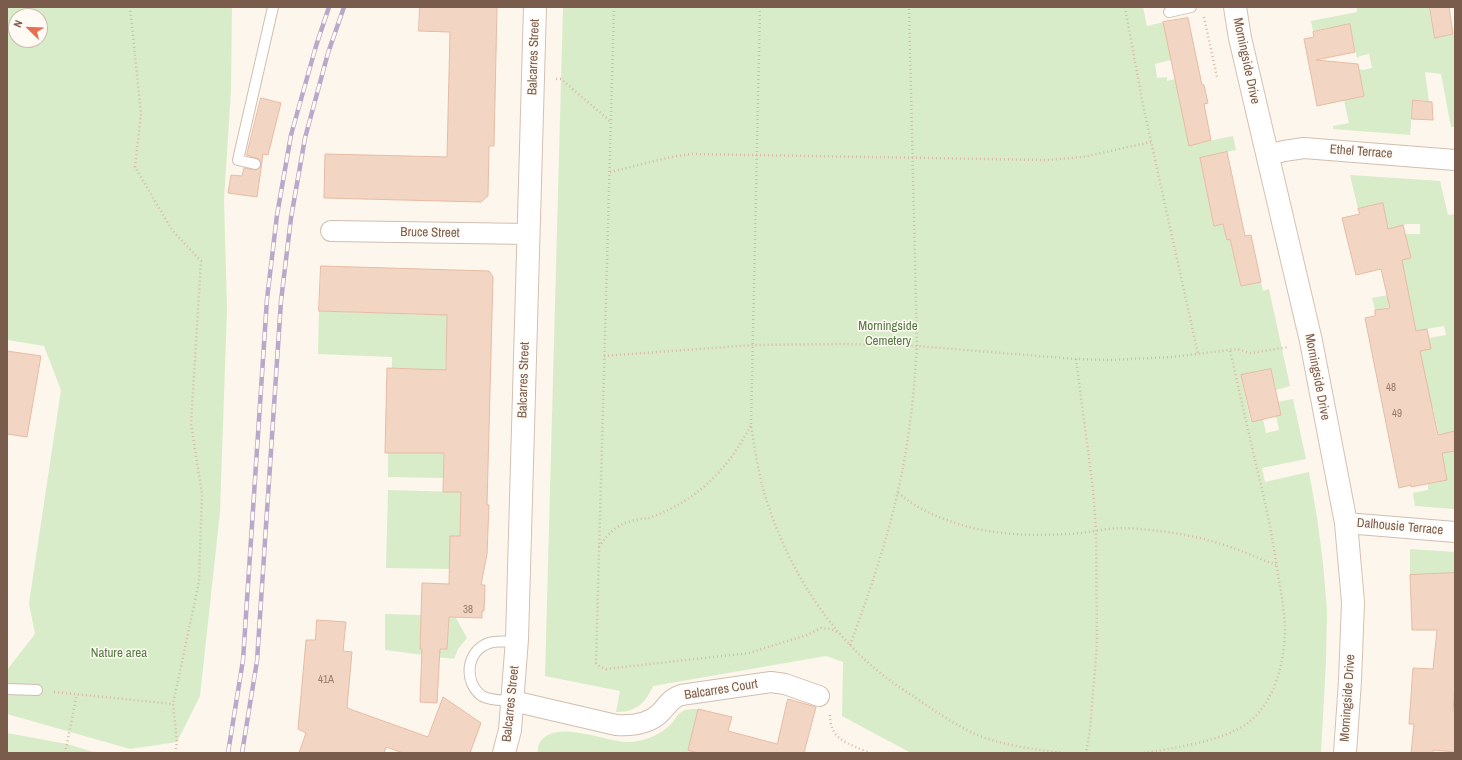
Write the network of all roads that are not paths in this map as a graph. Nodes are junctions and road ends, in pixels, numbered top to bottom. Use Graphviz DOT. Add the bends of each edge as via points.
graph roads {
  1 [pos="272,7"];
  2 [pos="535,7"];
  3 [pos="1191,7"];
  4 [pos="1235,7"];
  5 [pos="1169,12"];
  6 [pos="1268,155"];
  7 [pos="1455,160"];
  8 [pos="255,164"];
  9 [pos="331,231"];
  10 [pos="529,234"];
  11 [pos="1346,523"];
  12 [pos="1455,532"];
  13 [pos="517,642"];
  14 [pos="7,689"];
  15 [pos="37,690"];
  16 [pos="819,696"];
  17 [pos="513,701"];
  18 [pos="504,753"];
  19 [pos="1345,753"];
  1 -- 8 [label="lane" via="238,160"];
  2 -- 10 [label="street, Balcarres Street"];
  3 -- 5 [label="lane"];
  4 -- 6 [label="street, Morningside Drive"];
  6 -- 7 [label="street, Ethel Terrace" via="1304,148"];
  6 -- 11 [label="street, Morningside Drive" via="1311,341"];
  9 -- 10 [label="street, Bruce Street"];
  10 -- 13 [label="street, Balcarres Street"];
  11 -- 12 [label="street, Dalhousie Terrace"];
  11 -- 19 [label="street, Morningside Drive" via="1353,602"];
  13 -- 17 [label="street, Balcarres Street"];
  13 -- 17 [label="lane" via="494,642 483,646 472,659 469,670 471,681 481,695 492,700"];
  14 -- 15 [label="lane"];
  16 -- 17 [label="street, Balcarres Court" via="771,682 681,695 672,699 659,714 646,722 631,726 616,725"];
  17 -- 18 [label="street, Balcarres Street"];
}
